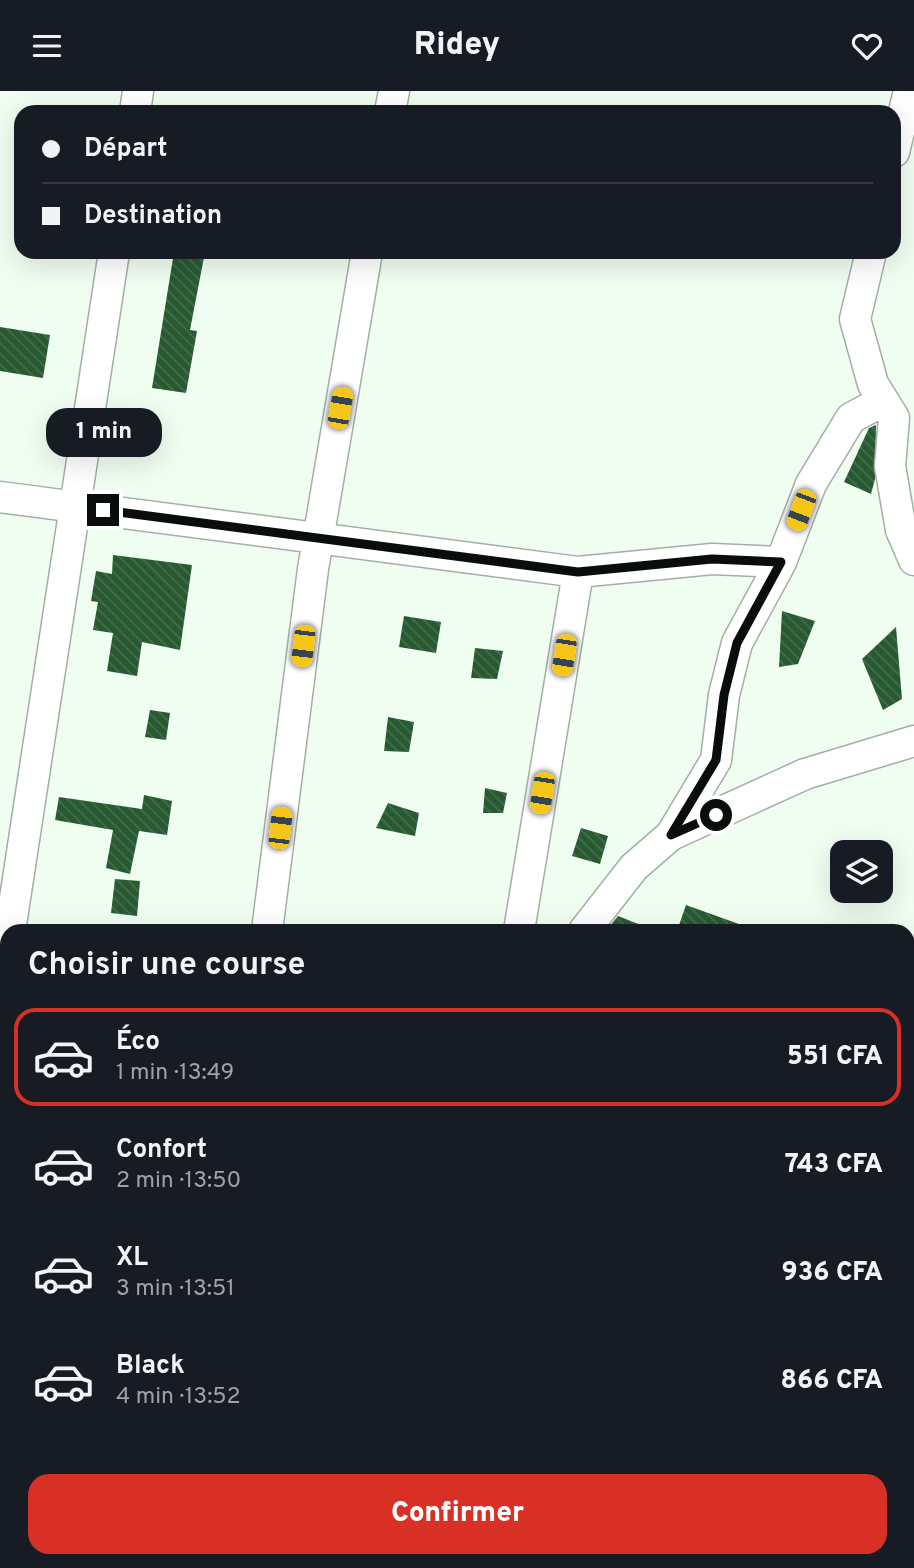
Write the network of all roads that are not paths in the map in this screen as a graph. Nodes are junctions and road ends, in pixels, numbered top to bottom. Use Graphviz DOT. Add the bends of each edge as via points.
graph roads {
  1 [pos="909,91"];
  2 [pos="901,124"];
  3 [pos="113,259"];
  4 [pos="366,259"];
  5 [pos="869,259"];
  6 [pos="883,401"];
  7 [pos="904,491"];
  8 [pos="0,497"];
  9 [pos="76,507"];
  10 [pos="318,538"];
  11 [pos="914,560"];
  12 [pos="781,562"];
  13 [pos="578,572"];
  14 [pos="914,741"];
  15 [pos="671,835"];
  16 [pos="11,924"];
  17 [pos="268,924"];
  18 [pos="520,924"];
  19 [pos="589,924"];
  1 -- 2 [label="street"];
  3 -- 9 [label="street"];
  4 -- 10 [label="street"];
  5 -- 6 [label="street" via="855,319 873,383"];
  6 -- 7 [label="street" via="894,418 890,466"];
  6 -- 12 [label="street" via="851,418 811,484"];
  7 -- 11 [label="street" via="901,530"];
  8 -- 9 [label="street"];
  9 -- 10 [label="street"];
  9 -- 16 [label="street"];
  10 -- 13 [label="street"];
  10 -- 17 [label="street"];
  12 -- 13 [label="street" via="712,559"];
  12 -- 15 [label="street" via="737,643 724,695 716,760"];
  13 -- 18 [label="street"];
  14 -- 15 [label="street" via="805,774"];
  15 -- 19 [label="street" via="634,867"];
}
